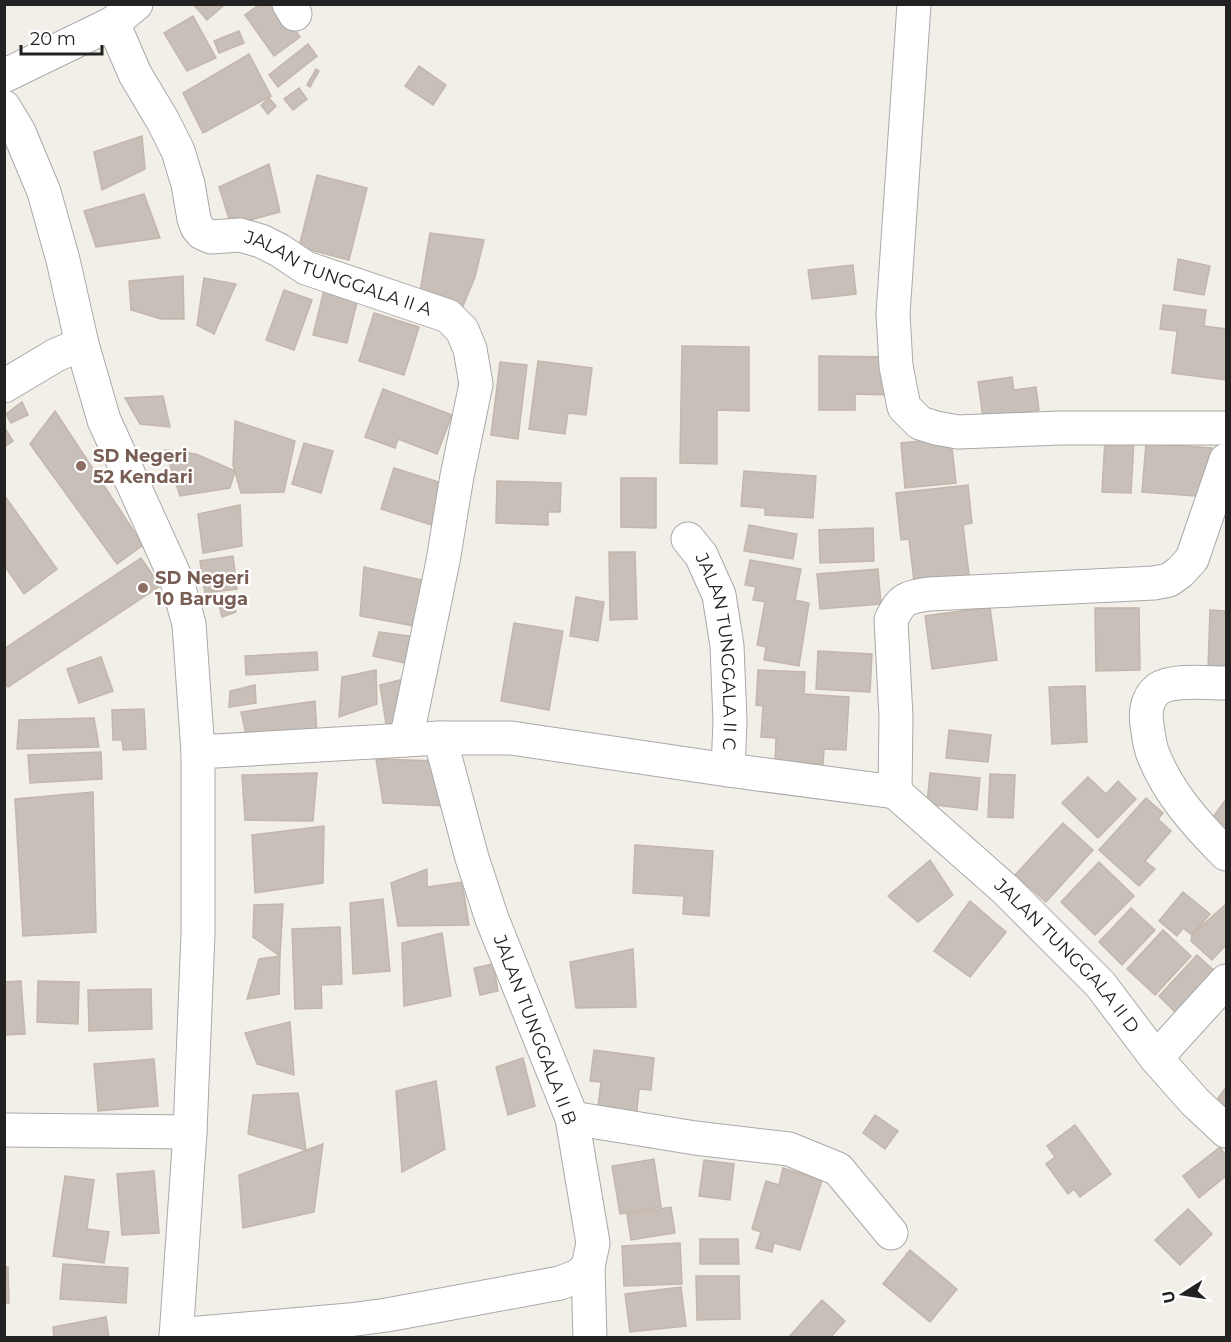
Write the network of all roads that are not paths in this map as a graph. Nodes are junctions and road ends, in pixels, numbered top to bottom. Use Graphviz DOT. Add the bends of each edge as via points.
graph roads {
  1 [pos="914,4"];
  2 [pos="124,14"];
  3 [pos="4,76"];
  4 [pos="4,107"];
  5 [pos="82,344"];
  6 [pos="4,386"];
  7 [pos="1227,428"];
  8 [pos="1227,460"];
  9 [pos="688,539"];
  10 [pos="1227,683"];
  11 [pos="440,738"];
  12 [pos="406,740"];
  13 [pos="198,752"];
  14 [pos="728,770"];
  15 [pos="895,792"];
  16 [pos="1227,854"];
  17 [pos="1227,981"];
  18 [pos="1156,1058"];
  19 [pos="572,1118"];
  20 [pos="4,1130"];
  21 [pos="1227,1131"];
  22 [pos="190,1132"];
  23 [pos="891,1233"];
  24 [pos="588,1267"];
  25 [pos="386,1326"];
  26 [pos="176,1336"];
  27 [pos="590,1338"];
  1 -- 7 [label="street" via="893,314 896,366 904,407 920,423 958,432"];
  2 -- 3 [label="street"];
  2 -- 12 [label="street, JALAN TUNGGALA II A" via="135,74 178,151 196,227 202,233 211,237 240,235 261,241 306,268 448,316 462,330 470,350 476,384"];
  4 -- 5 [label="street" via="44,192"];
  5 -- 6 [label="street"];
  5 -- 13 [label="street" via="104,420 177,581 189,624"];
  8 -- 15 [label="street" via="1192,559 1169,580 929,594 908,597 898,606 891,620"];
  9 -- 14 [label="street, JALAN TUNGGALA II C" via="701,555 719,595 727,646"];
  10 -- 16 [label="street" via="1187,682 1160,688 1150,696 1145,718 1152,753 1166,781"];
  11 -- 12 [label="street"];
  11 -- 14 [label="street" via="511,738"];
  11 -- 19 [label="street, JALAN TUNGGALA II B" via="492,919"];
  12 -- 13 [label="street"];
  13 -- 22 [label="street" via="198,934"];
  14 -- 15 [label="street"];
  15 -- 18 [label="street, JALAN TUNGGALA II D" via="1006,890 1100,984"];
  17 -- 18 [label="street"];
  18 -- 21 [label="street, JALAN TUNGGALA II D"];
  19 -- 23 [label="street" via="789,1149 838,1169"];
  19 -- 24 [label="street, JALAN TUNGGALA II B" via="593,1243"];
  20 -- 22 [label="street"];
  22 -- 26 [label="street"];
  24 -- 25 [label="street" via="560,1283"];
  24 -- 27 [label="street, JALAN TUNGGALA II B"];
  25 -- 26 [label="street" via="349,1320"];
}
